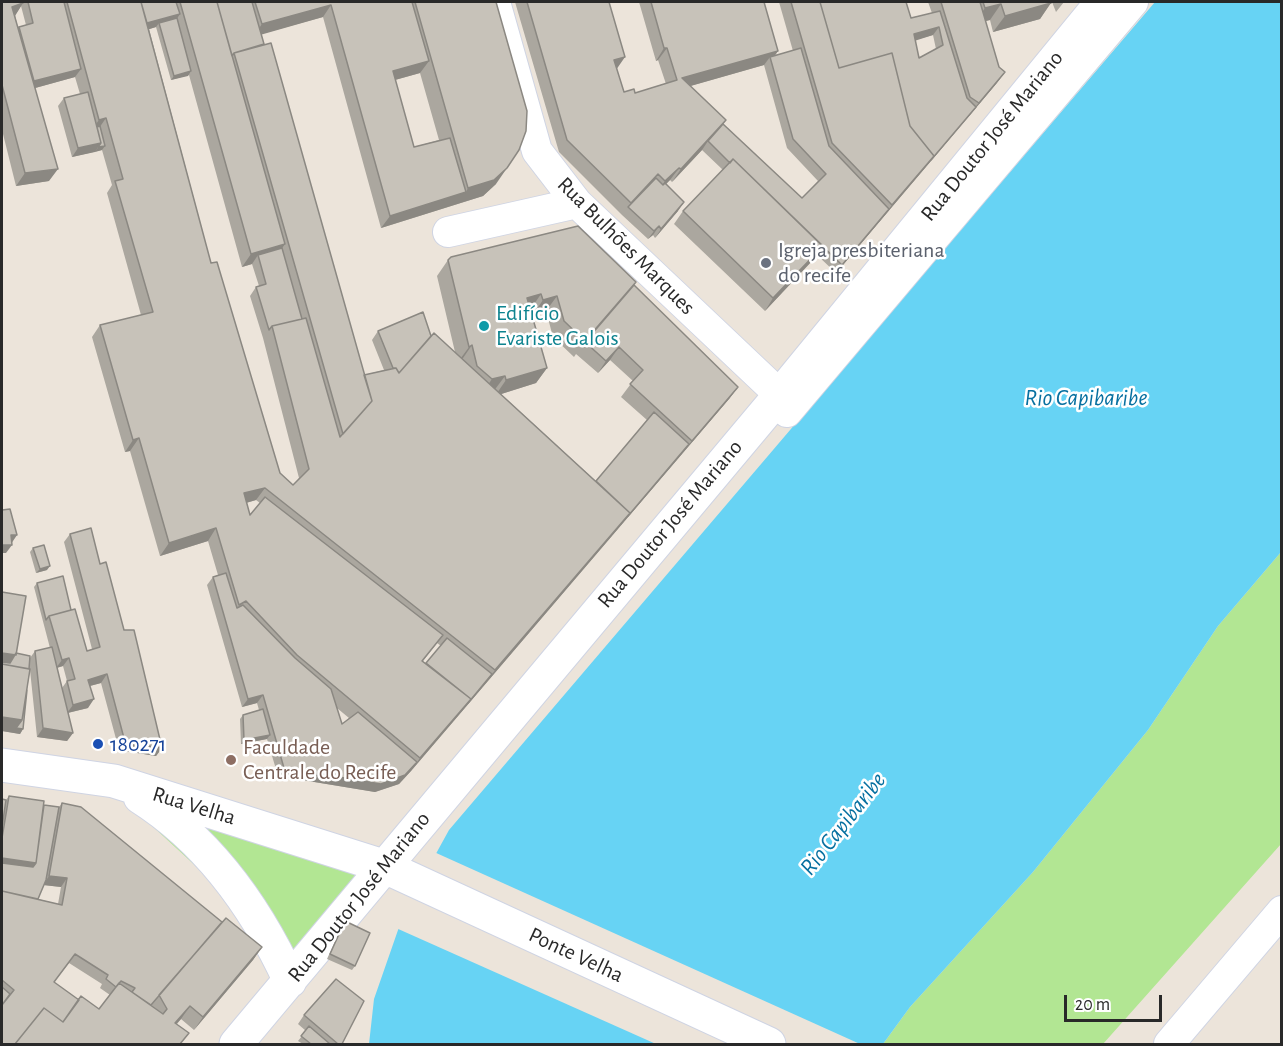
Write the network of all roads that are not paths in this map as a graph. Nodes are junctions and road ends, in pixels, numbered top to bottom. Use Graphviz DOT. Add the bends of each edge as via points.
graph roads {
  1 [pos="495,2"];
  2 [pos="1102,2"];
  3 [pos="1133,2"];
  4 [pos="577,204"];
  5 [pos="448,232"];
  6 [pos="780,394"];
  7 [pos="2,765"];
  8 [pos="114,780"];
  9 [pos="421,846"];
  10 [pos="393,869"];
  11 [pos="1281,911"];
  12 [pos="290,981"];
  13 [pos="236,1044"];
  14 [pos="769,1044"];
  15 [pos="1169,1044"];
  1 -- 4 [label="street, Rua Bulhões Marques" via="537,151"];
  2 -- 6 [label="street, Rua Doutor José Mariano"];
  3 -- 9 [label="street" via="443,815"];
  4 -- 5 [label="street"];
  4 -- 6 [label="street, Rua Bulhões Marques"];
  6 -- 10 [label="street, Rua Doutor José Mariano"];
  7 -- 8 [label="street, Rua Velha"];
  8 -- 10 [label="street, Rua Velha"];
  8 -- 12 [label="street" via="159,810 215,861 266,931"];
  10 -- 12 [label="street, Rua Doutor José Mariano"];
  10 -- 14 [label="street, Ponte Velha"];
  11 -- 15 [label="street"];
  12 -- 13 [label="street, Rua Doutor José Mariano"];
}
